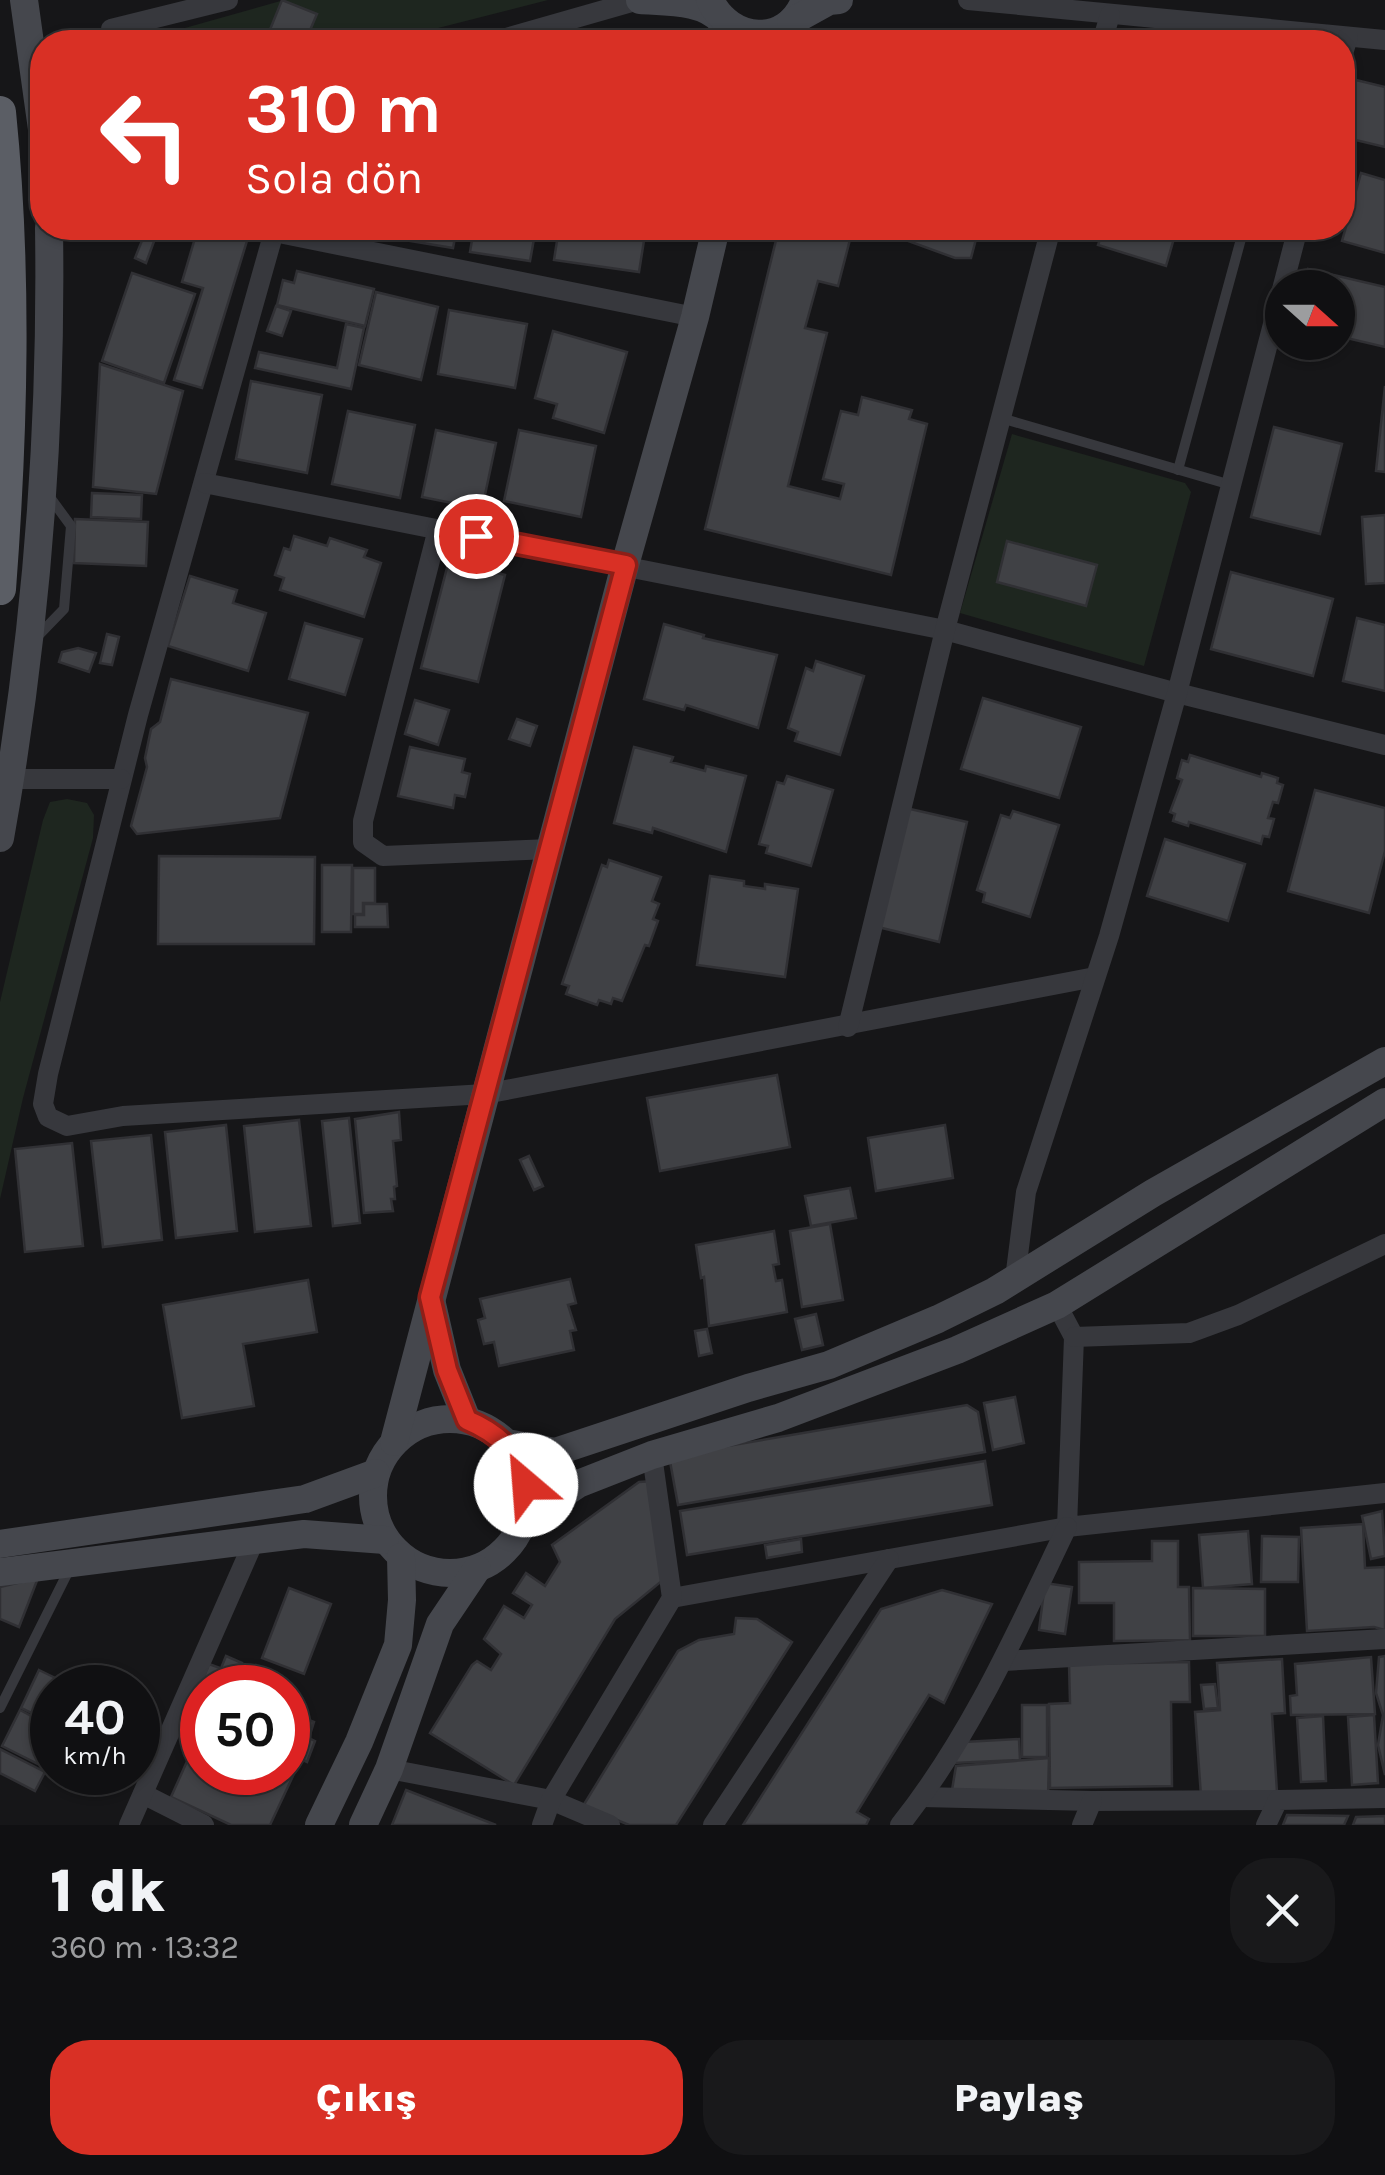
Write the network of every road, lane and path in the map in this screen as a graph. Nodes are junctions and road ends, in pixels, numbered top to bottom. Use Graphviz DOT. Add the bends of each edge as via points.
graph roads {
  1 [pos="24,0"];
  2 [pos="228,0"];
  3 [pos="640,0"];
  4 [pos="839,0"];
  5 [pos="968,0"];
  6 [pos="713,7"];
  7 [pos="1110,15"];
  8 [pos="790,21"];
  9 [pos="111,29"];
  10 [pos="534,30"];
  11 [pos="727,30"];
  12 [pos="738,30"];
  13 [pos="1106,30"];
  14 [pos="1237,30"];
  15 [pos="1385,40"];
  16 [pos="30,43"];
  17 [pos="1355,45"];
  18 [pos="0,112"];
  19 [pos="49,240"];
  20 [pos="271,240"];
  21 [pos="322,240"];
  22 [pos="713,240"];
  23 [pos="1049,240"];
  24 [pos="1241,240"];
  25 [pos="1295,240"];
  26 [pos="695,317"];
  27 [pos="1001,418"];
  28 [pos="1178,470"];
  29 [pos="204,483"];
  30 [pos="1230,485"];
  31 [pos="438,529"];
  32 [pos="626,565"];
  33 [pos="0,589"];
  34 [pos="945,630"];
  35 [pos="1177,693"];
  36 [pos="1385,745"];
  37 [pos="9,779"];
  38 [pos="122,779"];
  39 [pos="0,838"];
  40 [pos="550,849"];
  41 [pos="1096,977"];
  42 [pos="848,1027"];
  43 [pos="1385,1062"];
  44 [pos="485,1094"];
  45 [pos="1385,1102"];
  46 [pos="1385,1244"];
  47 [pos="1015,1278"];
  48 [pos="430,1297"];
  49 [pos="1057,1304"];
  50 [pos="1074,1337"];
  51 [pos="467,1420"];
  52 [pos="394,1442"];
  53 [pos="507,1444"];
  54 [pos="652,1456"];
  55 [pos="376,1472"];
  56 [pos="1385,1493"];
  57 [pos="524,1520"];
  58 [pos="1067,1528"];
  59 [pos="254,1541"];
  60 [pos="0,1544"];
  61 [pos="393,1548"];
  62 [pos="889,1559"];
  63 [pos="73,1563"];
  64 [pos="477,1569"];
  65 [pos="0,1572"];
  66 [pos="672,1598"];
  67 [pos="1385,1639"];
  68 [pos="1003,1660"];
  69 [pos="0,1708"];
  70 [pos="160,1755"];
  71 [pos="389,1769"];
  72 [pos="143,1795"];
  73 [pos="145,1795"];
  74 [pos="922,1797"];
  75 [pos="1385,1798"];
  76 [pos="551,1800"];
  77 [pos="1278,1800"];
  78 [pos="1092,1801"];
  79 [pos="129,1825"];
  80 [pos="204,1825"];
  81 [pos="319,1825"];
  82 [pos="362,1825"];
  83 [pos="542,1825"];
  84 [pos="610,1825"];
  85 [pos="714,1825"];
  86 [pos="900,1825"];
  87 [pos="1082,1825"];
  88 [pos="1266,1825"];
  1 -- 16 [label="main road"];
  2 -- 9 [label="street"];
  3 -- 6 [label="main road"];
  3 -- 10 [label="street"];
  4 -- 8 [label="main road"];
  5 -- 7 [label="street"];
  6 -- 11 [label="main road"];
  6 -- 12 [label="main road"];
  7 -- 13 [label="street"];
  7 -- 14 [label="street"];
  15 -- 17 [label="street"];
  18 -- 33 [label="highway" via="12,300"];
  19 -- 37 [label="main road" via="42,488"];
  20 -- 29 [label="street"];
  21 -- 26 [label="street"];
  22 -- 26 [label="main road"];
  23 -- 27 [label="street"];
  24 -- 28 [label="lane"];
  25 -- 30 [label="street"];
  26 -- 32 [label="main road"];
  27 -- 28 [label="lane"];
  27 -- 34 [label="street"];
  28 -- 30 [label="lane"];
  29 -- 31 [label="street"];
  29 -- 38 [label="street"];
  30 -- 35 [label="street"];
  31 -- 32 [label="street"];
  31 -- 40 [label="street" via="363,821 364,842 383,856"];
  32 -- 34 [label="street"];
  32 -- 40 [label="main road"];
  34 -- 35 [label="street"];
  34 -- 42 [label="street"];
  35 -- 36 [label="street"];
  35 -- 41 [label="street"];
  37 -- 38 [label="street"];
  37 -- 39 [label="main road"];
  38 -- 44 [label="street" via="48,1074 48,1118 67,1126 123,1116"];
  40 -- 44 [label="main road"];
  41 -- 42 [label="street"];
  41 -- 47 [label="street" via="1026,1192"];
  42 -- 44 [label="street"];
  43 -- 47 [label="main road"];
  44 -- 48 [label="main road"];
  45 -- 49 [label="main road"];
  46 -- 50 [label="street" via="1238,1316 1189,1332"];
  47 -- 53 [label="main road" via="938,1320 829,1365 555,1452"];
  48 -- 51 [label="main road"];
  48 -- 52 [label="main road"];
  49 -- 50 [label="street"];
  49 -- 54 [label="main road" via="778,1418"];
  50 -- 58 [label="street"];
  51 -- 52 [label="main road" via="428,1422"];
  51 -- 53 [label="main road"];
  52 -- 55 [label="main road"];
  53 -- 57 [label="main road" via="526,1485"];
  54 -- 57 [label="main road" via="578,1484"];
  54 -- 66 [label="street"];
  55 -- 60 [label="main road" via="305,1499"];
  55 -- 61 [label="main road" via="375,1518"];
  56 -- 58 [label="street"];
  57 -- 64 [label="main road" via="506,1550"];
  58 -- 62 [label="street"];
  58 -- 68 [label="street"];
  59 -- 61 [label="main road" via="304,1534"];
  59 -- 63 [label="main road"];
  59 -- 70 [label="street"];
  61 -- 64 [label="main road" via="420,1568 443,1574"];
  61 -- 81 [label="main road" via="402,1600 398,1646"];
  62 -- 66 [label="street"];
  62 -- 85 [label="street"];
  63 -- 65 [label="main road"];
  63 -- 69 [label="lane"];
  64 -- 71 [label="main road" via="440,1624"];
  66 -- 76 [label="street"];
  67 -- 68 [label="street"];
  68 -- 74 [label="street"];
  71 -- 76 [label="street"];
  71 -- 82 [label="main road"];
  72 -- 79 [label="street"];
  73 -- 80 [label="street"];
  74 -- 78 [label="street"];
  74 -- 86 [label="street"];
  75 -- 77 [label="street"];
  76 -- 83 [label="street"];
  76 -- 84 [label="street"];
  77 -- 78 [label="street"];
  77 -- 88 [label="street"];
  78 -- 87 [label="street"];
}
